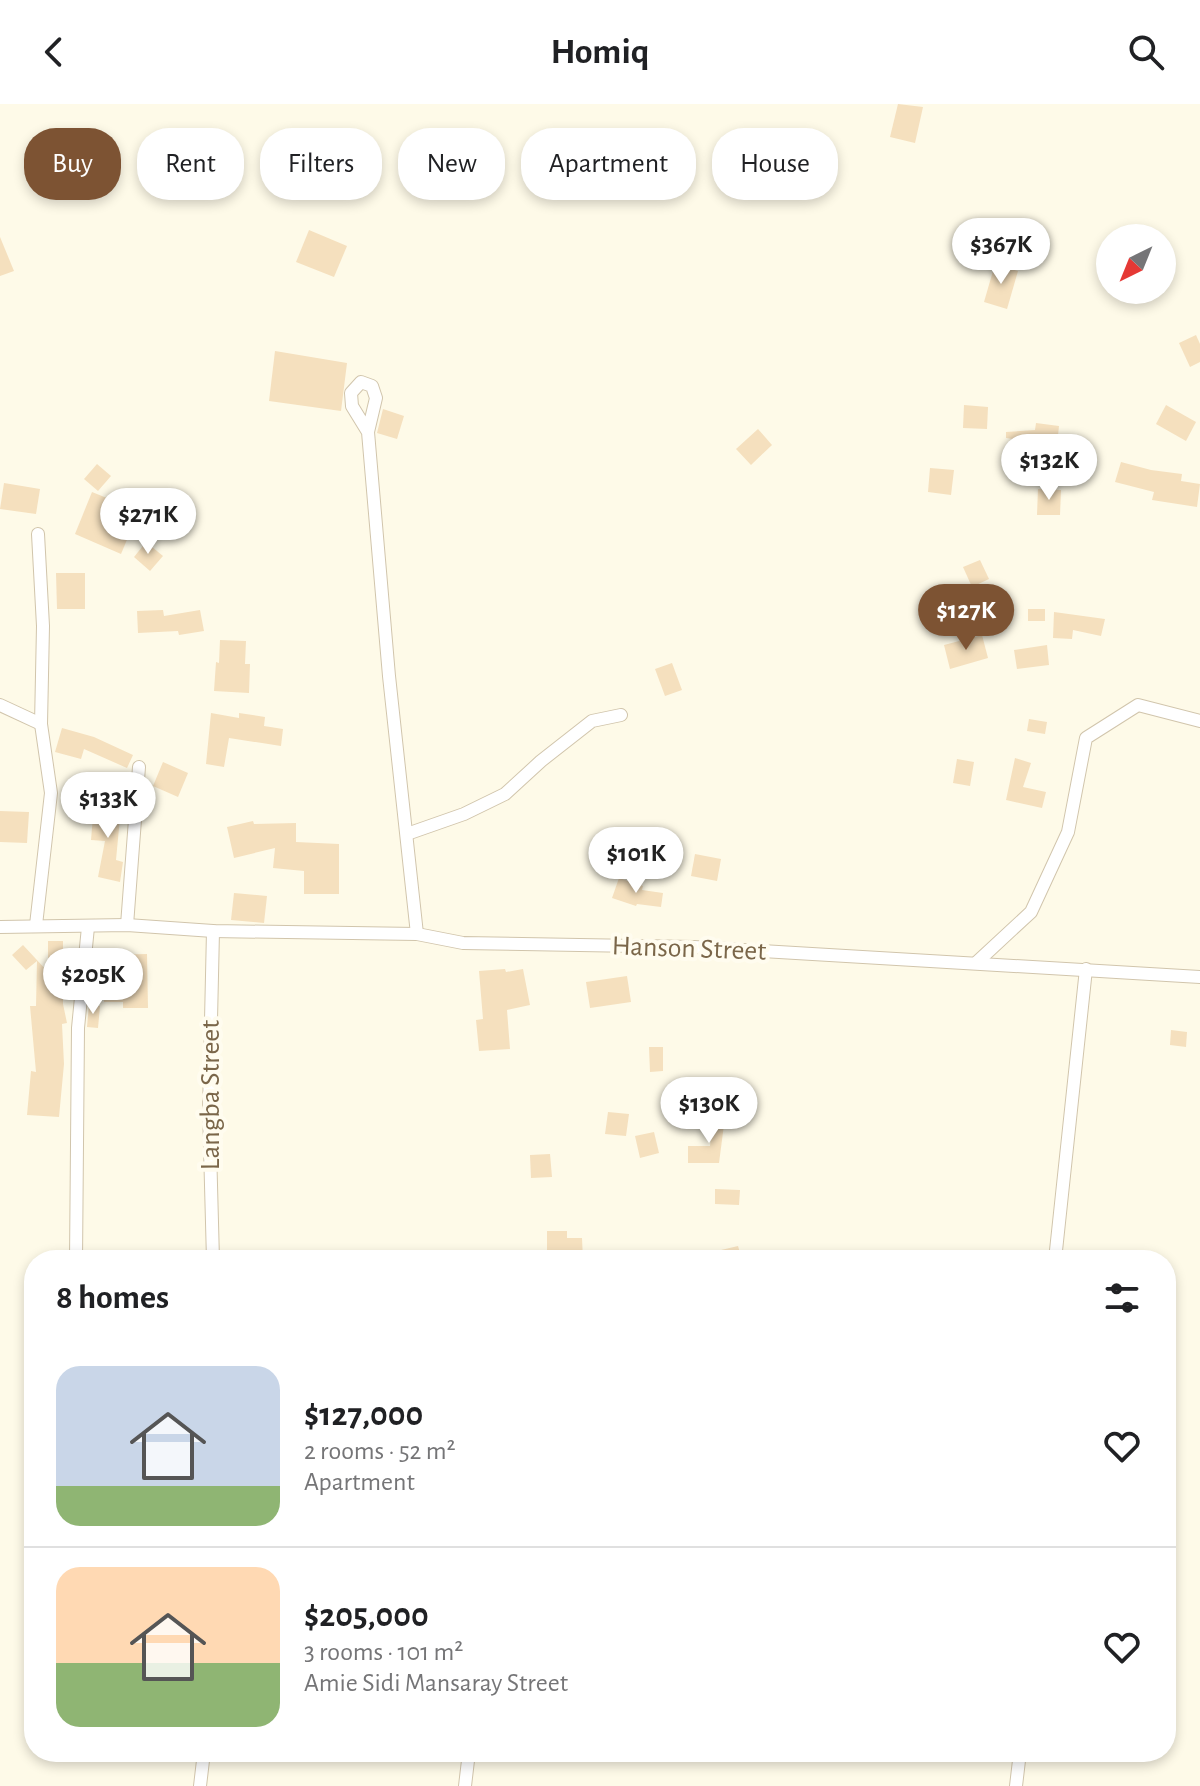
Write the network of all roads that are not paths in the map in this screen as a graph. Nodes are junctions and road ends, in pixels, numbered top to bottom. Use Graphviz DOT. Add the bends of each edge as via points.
graph roads {
  1 [pos="368,432"];
  2 [pos="38,534"];
  3 [pos="0,705"];
  4 [pos="621,715"];
  5 [pos="1200,721"];
  6 [pos="41,724"];
  7 [pos="139,767"];
  8 [pos="407,834"];
  9 [pos="36,925"];
  10 [pos="127,925"];
  11 [pos="0,927"];
  12 [pos="88,927"];
  13 [pos="213,931"];
  14 [pos="417,934"];
  15 [pos="976,963"];
  16 [pos="1086,969"];
  17 [pos="1200,977"];
  18 [pos="76,1250"];
  19 [pos="213,1250"];
  20 [pos="1056,1250"];
  21 [pos="203,1762"];
  22 [pos="468,1762"];
  23 [pos="1019,1762"];
  24 [pos="200,1786"];
  25 [pos="465,1786"];
  26 [pos="1016,1786"];
  1 -- 8 [label="street"];
  2 -- 6 [label="street"];
  3 -- 6 [label="street"];
  4 -- 8 [label="street" via="592,721 505,794"];
  5 -- 15 [label="street" via="1138,705 1086,738 1068,832 1031,912"];
  6 -- 9 [label="street" via="51,793"];
  7 -- 10 [label="street"];
  8 -- 14 [label="street"];
  9 -- 11 [label="street, Hanson Street"];
  9 -- 12 [label="street, Hanson Street"];
  10 -- 12 [label="street, Hanson Street"];
  10 -- 13 [label="street, Hanson Street"];
  12 -- 18 [label="street" via="78,1028"];
  13 -- 14 [label="street, Hanson Street"];
  13 -- 19 [label="street, Langba Street"];
  14 -- 15 [label="street, Hanson Street" via="463,943 694,947"];
  15 -- 16 [label="street, Hanson Street"];
  16 -- 17 [label="street, Hanson Street"];
  16 -- 20 [label="street"];
  21 -- 24 [label="street"];
  22 -- 25 [label="street"];
  23 -- 26 [label="street"];
}
